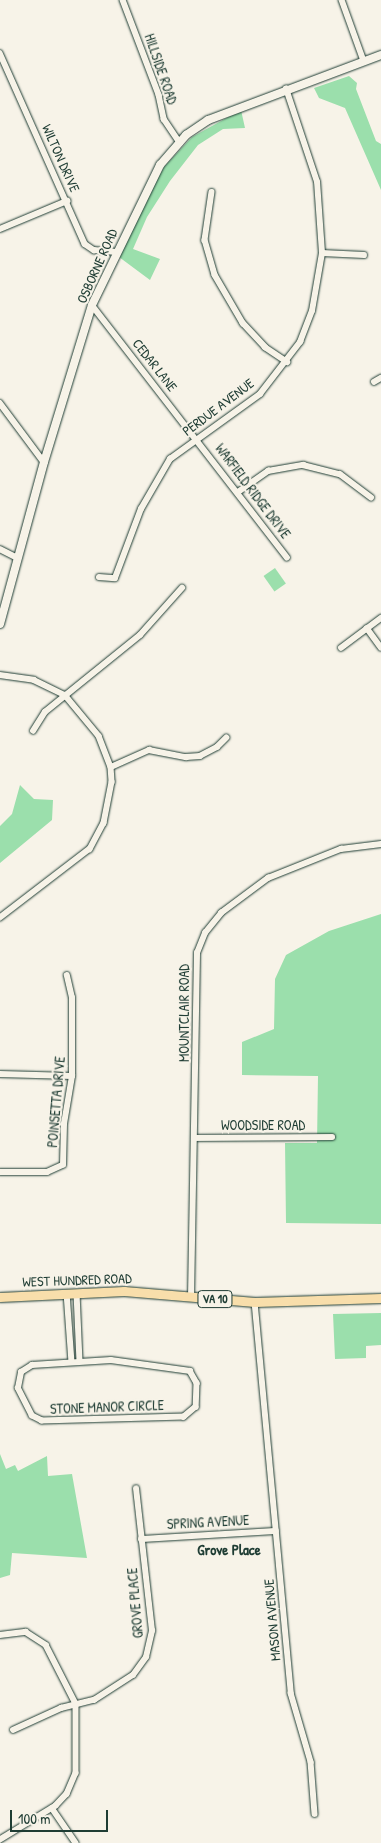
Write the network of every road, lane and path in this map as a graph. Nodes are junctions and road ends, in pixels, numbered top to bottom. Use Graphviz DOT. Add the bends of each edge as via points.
graph roads {
  1 [pos="123,0"];
  2 [pos="342,0"];
  3 [pos="0,53"];
  4 [pos="381,55"];
  5 [pos="364,61"];
  6 [pos="286,89"];
  7 [pos="180,142"];
  8 [pos="212,192"];
  9 [pos="67,201"];
  10 [pos="0,229"];
  11 [pos="116,252"];
  12 [pos="322,253"];
  13 [pos="364,254"];
  14 [pos="92,305"];
  15 [pos="287,362"];
  16 [pos="381,378"];
  17 [pos="374,382"];
  18 [pos="0,403"];
  19 [pos="198,440"];
  20 [pos="44,462"];
  21 [pos="238,492"];
  22 [pos="371,498"];
  23 [pos="0,549"];
  24 [pos="287,557"];
  25 [pos="18,558"];
  26 [pos="99,577"];
  27 [pos="182,588"];
  28 [pos="381,618"];
  29 [pos="0,624"];
  30 [pos="367,628"];
  31 [pos="381,647"];
  32 [pos="341,648"];
  33 [pos="0,674"];
  34 [pos="64,695"];
  35 [pos="33,731"];
  36 [pos="226,738"];
  37 [pos="111,767"];
  38 [pos="381,844"];
  39 [pos="0,918"];
  40 [pos="67,976"];
  41 [pos="0,1074"];
  42 [pos="72,1076"];
  43 [pos="332,1137"];
  44 [pos="194,1138"];
  45 [pos="0,1172"];
  46 [pos="72,1293"];
  47 [pos="381,1294"];
  48 [pos="0,1297"];
  49 [pos="364,1297"];
  50 [pos="191,1298"];
  51 [pos="381,1298"];
  52 [pos="255,1302"];
  53 [pos="80,1361"];
  54 [pos="72,1362"];
  55 [pos="136,1488"];
  56 [pos="276,1531"];
  57 [pos="141,1539"];
  58 [pos="0,1635"];
  59 [pos="76,1704"];
  60 [pos="14,1730"];
  61 [pos="52,1808"];
  62 [pos="315,1814"];
  63 [pos="0,1840"];
  64 [pos="76,1843"];
  1 -- 7 [label="street, HILLSIDE ROAD" via="159,94 164,119"];
  2 -- 5 [label="street"];
  3 -- 9 [label="street, WILTON DRIVE"];
  4 -- 5 [label="street, OSBORNE ROAD"];
  5 -- 6 [label="street, OSBORNE ROAD"];
  6 -- 7 [label="street, OSBORNE ROAD" via="208,120"];
  6 -- 12 [label="street, PERDUE AVENUE" via="317,182"];
  7 -- 11 [label="street, OSBORNE ROAD" via="160,165"];
  8 -- 15 [label="street" via="205,240 214,275 248,328 265,347"];
  9 -- 10 [label="street"];
  9 -- 11 [label="street, WILTON DRIVE" via="85,244 94,250"];
  11 -- 14 [label="street, OSBORNE ROAD"];
  12 -- 13 [label="street"];
  12 -- 15 [label="street, PERDUE AVENUE" via="312,311 300,342"];
  14 -- 19 [label="street, CEDAR LANE"];
  14 -- 20 [label="street, OSBORNE ROAD"];
  15 -- 19 [label="street, PERDUE AVENUE" via="260,394"];
  16 -- 17 [label="street"];
  18 -- 20 [label="street"];
  19 -- 21 [label="street, WARFIELD RIDGE DRIVE"];
  19 -- 26 [label="street, PERDUE AVENUE" via="170,459 149,493 115,578"];
  20 -- 25 [label="street, OSBORNE ROAD"];
  21 -- 22 [label="street" via="268,471 302,465 334,471 356,483"];
  21 -- 24 [label="street, WARFIELD RIDGE DRIVE"];
  23 -- 25 [label="street"];
  25 -- 29 [label="street, OSBORNE ROAD"];
  27 -- 34 [label="street" via="140,635"];
  28 -- 30 [label="street"];
  30 -- 31 [label="street"];
  30 -- 32 [label="street"];
  33 -- 34 [label="street" via="34,680"];
  34 -- 35 [label="street" via="45,712"];
  34 -- 37 [label="street" via="99,736"];
  36 -- 37 [label="street" via="200,756 186,758 149,750"];
  37 -- 39 [label="street" via="108,810 90,850"];
  38 -- 44 [label="street, MOUNTCLAIR ROAD" via="341,849 268,878 221,912 205,933 196,953"];
  40 -- 42 [label="street, POINSETTA DRIVE" via="72,998"];
  41 -- 42 [label="street"];
  42 -- 45 [label="street, POINSETTA DRIVE" via="64,1124 64,1161 60,1169"];
  43 -- 44 [label="street, WOODSIDE ROAD"];
  44 -- 50 [label="street, MOUNTCLAIR ROAD"];
  46 -- 48 [label="main road, WEST HUNDRED ROAD / VA 10"];
  46 -- 50 [label="main road, WEST HUNDRED ROAD / VA 10" via="124,1290"];
  46 -- 53 [label="street"];
  46 -- 54 [label="street"];
  47 -- 49 [label="main road, WEST HUNDRED ROAD / VA 10"];
  49 -- 51 [label="main road, WEST HUNDRED ROAD / VA 10"];
  49 -- 52 [label="main road, WEST HUNDRED ROAD / VA 10"];
  50 -- 52 [label="main road, WEST HUNDRED ROAD / VA 10"];
  52 -- 56 [label="street, MASON AVENUE"];
  53 -- 54 [label="street, STONE MANOR CIRCLE"];
  53 -- 54 [label="street, STONE MANOR CIRCLE" via="111,1360 185,1368 195,1376 198,1403 184,1417 37,1420 18,1388 21,1372 32,1365"];
  55 -- 57 [label="street, GROVE PLACE"];
  56 -- 57 [label="street, SPRING AVENUE"];
  56 -- 62 [label="street, MASON AVENUE" via="291,1693 311,1762"];
  57 -- 59 [label="street, GROVE PLACE" via="151,1645 133,1675 94,1700"];
  58 -- 59 [label="street" via="26,1632 46,1645"];
  59 -- 60 [label="street, GROVE PLACE"];
  59 -- 61 [label="street" via="76,1773 67,1794"];
  61 -- 63 [label="street"];
  61 -- 64 [label="street"];
}
